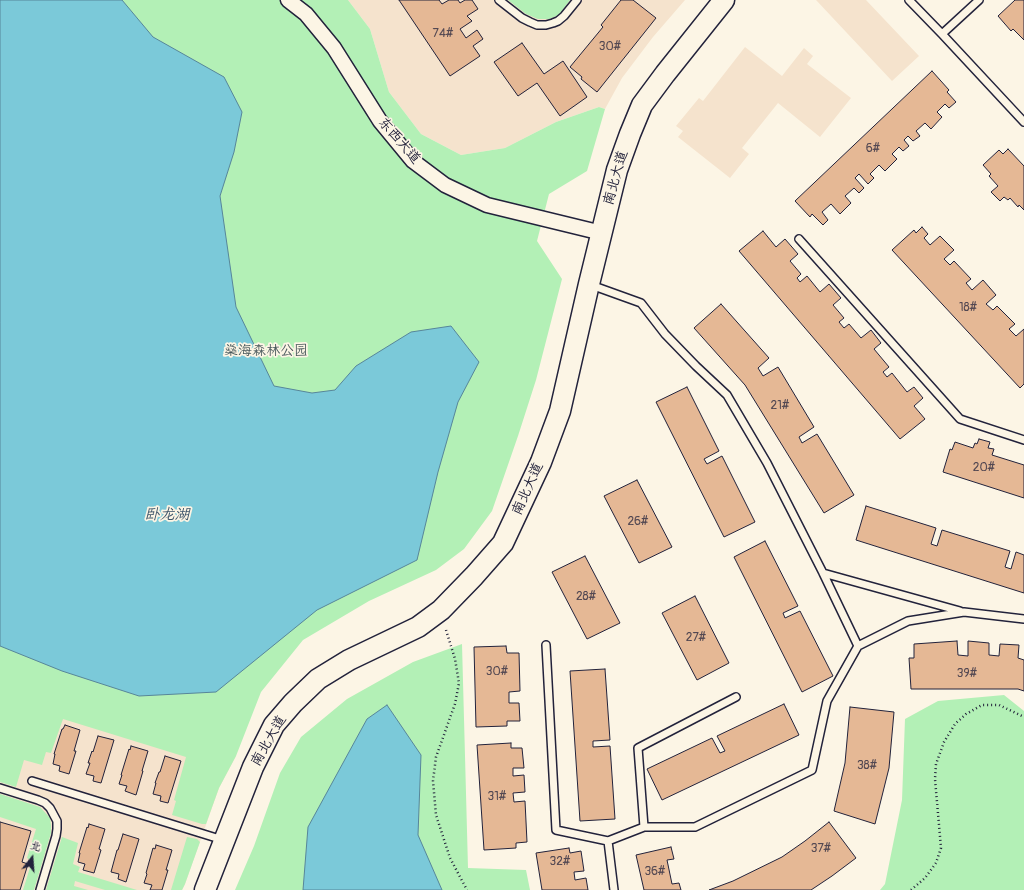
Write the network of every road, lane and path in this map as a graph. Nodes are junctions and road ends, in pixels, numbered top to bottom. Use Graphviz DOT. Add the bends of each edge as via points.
graph roads {
  1 [pos="288,0"];
  2 [pos="499,0"];
  3 [pos="577,0"];
  4 [pos="724,0"];
  5 [pos="909,0"];
  6 [pos="979,0"];
  7 [pos="942,34"];
  8 [pos="1024,122"];
  9 [pos="602,233"];
  10 [pos="799,239"];
  11 [pos="589,284"];
  12 [pos="1024,440"];
  13 [pos="823,573"];
  14 [pos="441,610"];
  15 [pos="964,612"];
  16 [pos="1024,620"];
  17 [pos="546,645"];
  18 [pos="858,646"];
  19 [pos="736,697"];
  20 [pos="1024,717"];
  21 [pos="32,781"];
  22 [pos="0,788"];
  23 [pos="644,828"];
  24 [pos="224,840"];
  25 [pos="608,841"];
  26 [pos="40,890"];
  27 [pos="205,890"];
  28 [pos="467,890"];
  29 [pos="614,890"];
  30 [pos="911,890"];
  1 -- 9 [label="street, 东西大道" via="306,14 334,48 380,121 413,161 446,185 487,205"];
  2 -- 3 [label="lane" via="522,18 537,25 546,25 558,20"];
  4 -- 9 [label="street, 南北大道" via="642,105 617,170"];
  5 -- 7 [label="lane"];
  6 -- 7 [label="lane"];
  7 -- 8 [label="lane"];
  9 -- 11 [label="street, 南北大道"];
  10 -- 12 [label="lane" via="960,419"];
  11 -- 13 [label="lane" via="641,303 665,334 727,395 767,463"];
  11 -- 14 [label="street, 南北大道" via="560,411 541,462 503,543"];
  13 -- 15 [label="lane"];
  13 -- 18 [label="lane"];
  14 -- 24 [label="street, 南北大道" via="418,627 349,660 318,680 293,703 274,726 253,767"];
  14 -- 28 [label="path" via="459,683 455,704 436,757 433,781 436,815 450,858"];
  15 -- 16 [label="lane"];
  15 -- 18 [label="lane" via="908,621"];
  17 -- 25 [label="lane" via="556,830"];
  18 -- 23 [label="lane" via="827,701 812,770 695,827"];
  19 -- 23 [label="lane" via="638,748"];
  20 -- 30 [label="path" via="999,705 982,705 955,724 944,742 936,764 941,848 936,864"];
  21 -- 24 [label="lane"];
  22 -- 26 [label="lane" via="44,803 57,821 56,836"];
  23 -- 25 [label="lane"];
  24 -- 27 [label="street, 南北大道"];
  25 -- 29 [label="lane"];
}
